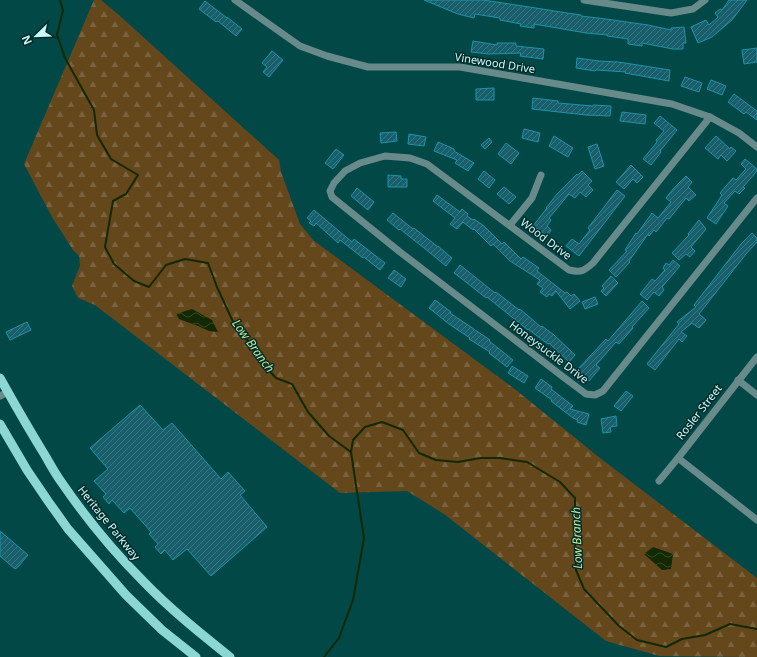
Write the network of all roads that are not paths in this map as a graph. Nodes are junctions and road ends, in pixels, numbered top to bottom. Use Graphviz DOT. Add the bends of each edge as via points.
graph roads {
  1 [pos="235,0"];
  2 [pos="584,0"];
  3 [pos="705,0"];
  4 [pos="245,3"];
  5 [pos="710,117"];
  6 [pos="757,147"];
  7 [pos="541,175"];
  8 [pos="330,192"];
  9 [pos="757,198"];
  10 [pos="510,225"];
  11 [pos="757,357"];
  12 [pos="0,378"];
  13 [pos="738,380"];
  14 [pos="4,394"];
  15 [pos="757,395"];
  16 [pos="0,424"];
  17 [pos="678,458"];
  18 [pos="659,481"];
  19 [pos="757,520"];
  20 [pos="196,657"];
  21 [pos="230,657"];
  1 -- 4 [label="street, Vinewood Drive"];
  2 -- 3 [label="street" via="671,13 693,9"];
  4 -- 5 [label="street, Vinewood Drive" via="300,46 368,67 460,67 672,104"];
  5 -- 6 [label="street, Vinewood Drive" via="739,133"];
  5 -- 10 [label="street, Wood Drive" via="585,270 569,270"];
  7 -- 10 [label="street" via="532,198"];
  8 -- 9 [label="street, Honeysuckle Drive" via="332,197 400,252 586,394 595,395 603,391"];
  8 -- 10 [label="street, Wood Drive" via="345,171 360,163 385,156 410,158 427,164"];
  11 -- 13 [label="street, Rosler Street"];
  12 -- 14 [label="main road, Heritage Parkway"];
  13 -- 15 [label="street"];
  13 -- 17 [label="street, Rosler Street"];
  14 -- 21 [label="main road, Heritage Parkway" via="61,482 118,554 170,607"];
  16 -- 20 [label="main road" via="27,470 68,529 126,595 162,630"];
  17 -- 18 [label="street, Rosler Street"];
  17 -- 19 [label="street"];
}
